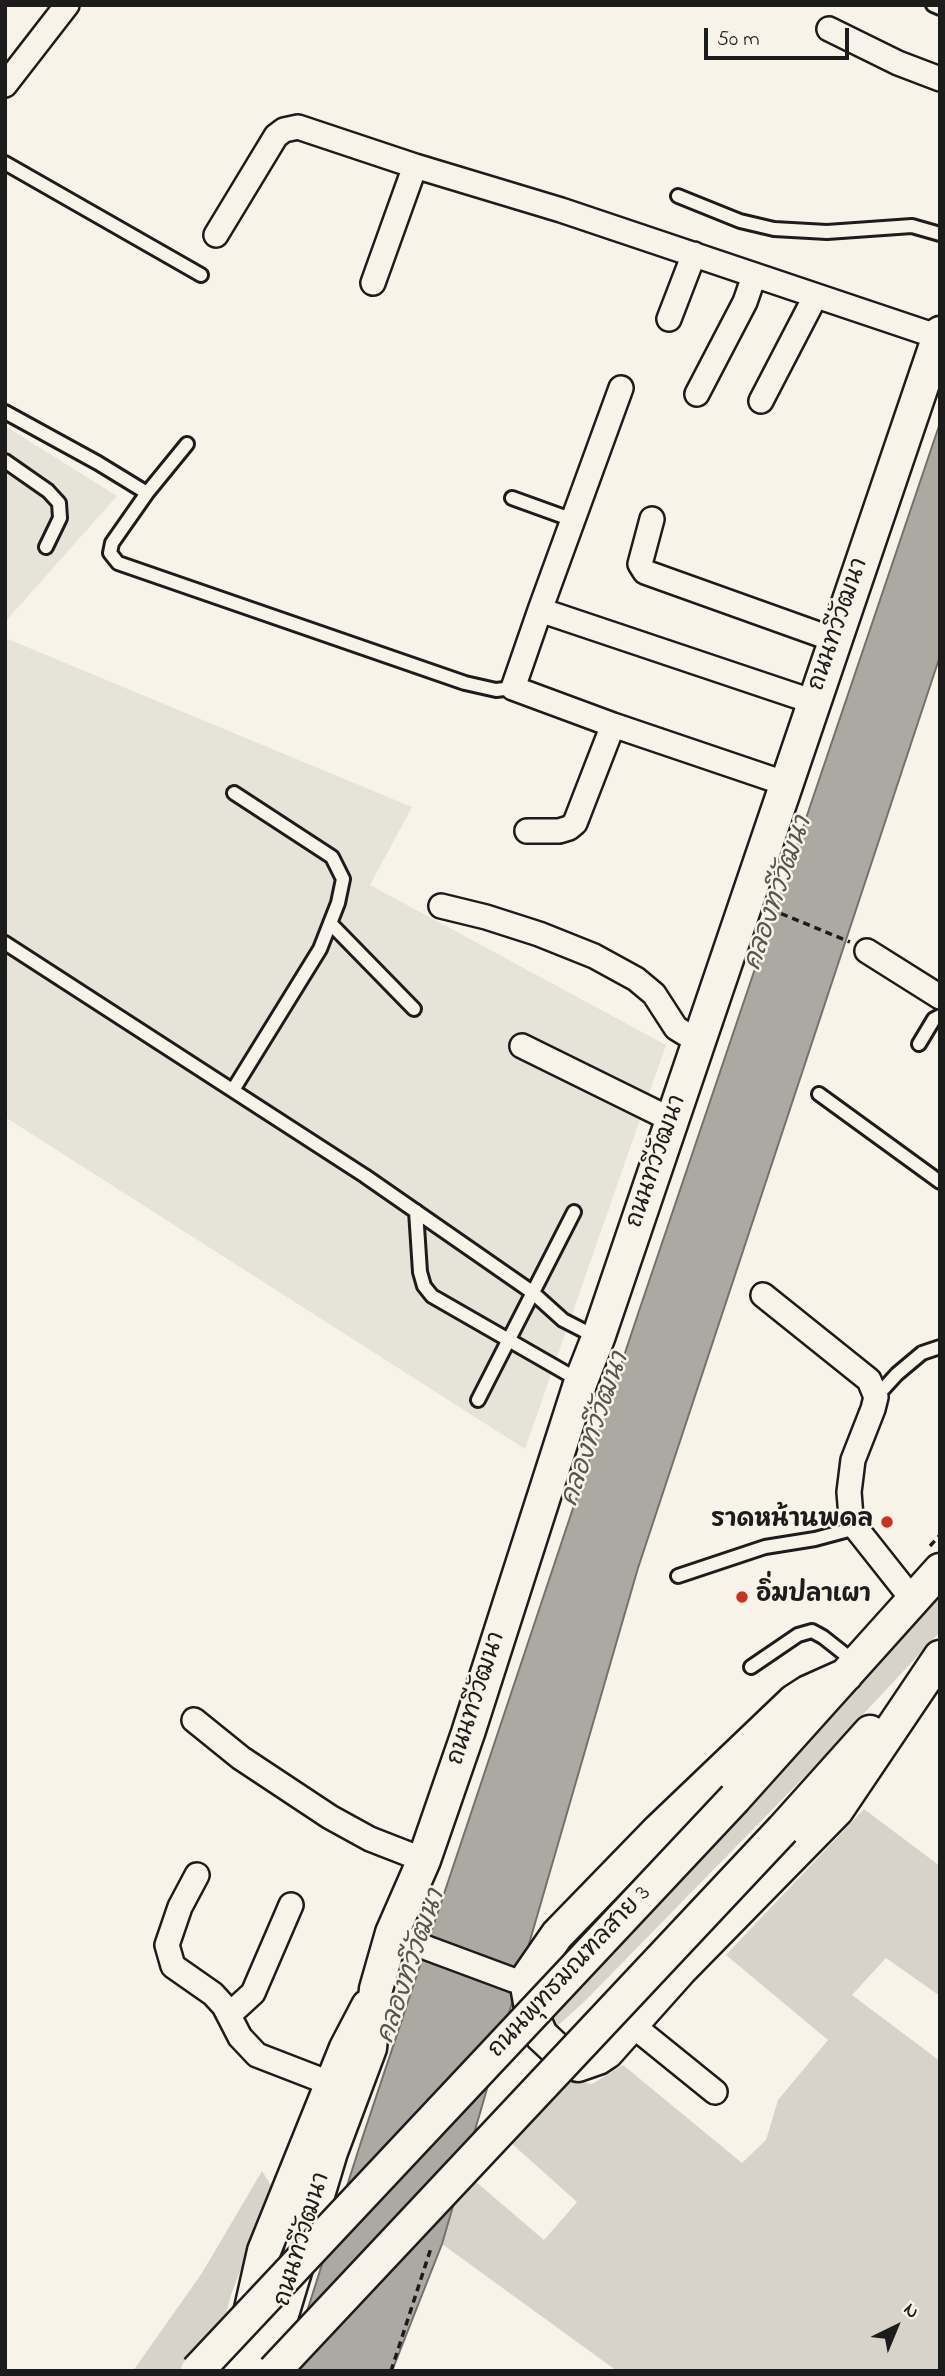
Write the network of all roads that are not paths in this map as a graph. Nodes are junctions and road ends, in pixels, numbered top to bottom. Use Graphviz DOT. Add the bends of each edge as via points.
graph roads {
  1 [pos="66,5"];
  2 [pos="933,5"];
  3 [pos="940,8"];
  4 [pos="829,29"];
  5 [pos="940,79"];
  6 [pos="5,85"];
  7 [pos="5,163"];
  8 [pos="415,166"];
  9 [pos="678,196"];
  10 [pos="940,234"];
  11 [pos="216,235"];
  12 [pos="694,254"];
  13 [pos="201,275"];
  14 [pos="754,276"];
  15 [pos="373,283"];
  16 [pos="815,296"];
  17 [pos="669,319"];
  18 [pos="939,335"];
  19 [pos="621,388"];
  20 [pos="697,394"];
  21 [pos="761,401"];
  22 [pos="5,412"];
  23 [pos="187,444"];
  24 [pos="5,461"];
  25 [pos="147,494"];
  26 [pos="512,498"];
  27 [pos="652,519"];
  28 [pos="573,520"];
  29 [pos="46,547"];
  30 [pos="540,610"];
  31 [pos="835,640"];
  32 [pos="513,688"];
  33 [pos="814,702"];
  34 [pos="613,725"];
  35 [pos="787,783"];
  36 [pos="234,793"];
  37 [pos="527,831"];
  38 [pos="441,906"];
  39 [pos="330,923"];
  40 [pos="5,943"];
  41 [pos="862,948"];
  42 [pos="940,996"];
  43 [pos="414,1009"];
  44 [pos="940,1016"];
  45 [pos="699,1042"];
  46 [pos="919,1044"];
  47 [pos="522,1046"];
  48 [pos="233,1090"];
  49 [pos="819,1094"];
  50 [pos="672,1120"];
  51 [pos="940,1182"];
  52 [pos="416,1211"];
  53 [pos="574,1212"];
  54 [pos="532,1292"];
  55 [pos="763,1295"];
  56 [pos="598,1338"];
  57 [pos="509,1340"];
  58 [pos="940,1347"];
  59 [pos="581,1381"];
  60 [pos="876,1397"];
  61 [pos="478,1400"];
  62 [pos="856,1528"];
  63 [pos="940,1570"];
  64 [pos="678,1576"];
  65 [pos="913,1600"];
  66 [pos="940,1657"];
  67 [pos="751,1667"];
  68 [pos="851,1669"];
  69 [pos="194,1720"];
  70 [pos="424,1860"];
  71 [pos="197,1875"];
  72 [pos="291,1905"];
  73 [pos="392,1933"];
  74 [pos="519,1980"];
  75 [pos="376,1989"];
  76 [pos="229,2015"];
  77 [pos="631,2024"];
  78 [pos="332,2084"];
  79 [pos="715,2092"];
  80 [pos="197,2371"];
  81 [pos="237,2371"];
  82 [pos="265,2371"];
  83 [pos="274,2371"];
  1 -- 6 [label="street"];
  2 -- 3 [label="lane"];
  4 -- 5 [label="street"];
  7 -- 13 [label="lane"];
  8 -- 11 [label="street" via="298,127 284,130"];
  8 -- 12 [label="street"];
  8 -- 15 [label="street"];
  9 -- 10 [label="lane" via="740,222 774,229 838,232 912,226"];
  12 -- 14 [label="street"];
  12 -- 17 [label="street"];
  14 -- 16 [label="street"];
  14 -- 20 [label="street"];
  16 -- 18 [label="street"];
  16 -- 21 [label="street"];
  18 -- 31 [label="main road, ถนนทวีวัฒนา"];
  19 -- 28 [label="street"];
  22 -- 25 [label="lane"];
  23 -- 25 [label="lane"];
  24 -- 29 [label="lane" via="59,503 60,518"];
  25 -- 32 [label="lane" via="112,543 110,553 118,563 465,683 496,690"];
  26 -- 28 [label="lane"];
  27 -- 31 [label="street" via="640,565 645,572"];
  28 -- 30 [label="street"];
  30 -- 32 [label="street"];
  30 -- 33 [label="street"];
  31 -- 33 [label="main road, ถนนทวีวัฒนา"];
  32 -- 34 [label="street"];
  33 -- 35 [label="main road, ถนนทวีวัฒนา"];
  34 -- 35 [label="street"];
  34 -- 37 [label="street" via="575,823 559,831"];
  35 -- 45 [label="main road, ถนนทวีวัฒนา"];
  36 -- 39 [label="lane" via="332,857 343,879"];
  38 -- 45 [label="street" via="539,934 594,956 636,979 654,995 676,1028"];
  39 -- 43 [label="lane"];
  39 -- 48 [label="lane" via="320,949"];
  40 -- 48 [label="lane"];
  41 -- 42 [label="street"];
  44 -- 46 [label="lane"];
  45 -- 50 [label="main road, ถนนทวีวัฒนา"];
  47 -- 50 [label="street"];
  48 -- 52 [label="lane"];
  49 -- 51 [label="lane"];
  50 -- 56 [label="main road, ถนนทวีวัฒนา"];
  52 -- 54 [label="lane"];
  52 -- 57 [label="lane" via="424,1286 432,1296"];
  53 -- 54 [label="lane"];
  54 -- 56 [label="lane" via="563,1320"];
  54 -- 57 [label="lane"];
  55 -- 60 [label="street" via="869,1380"];
  56 -- 59 [label="main road, ถนนทวีวัฒนา"];
  57 -- 59 [label="lane"];
  57 -- 61 [label="lane"];
  58 -- 60 [label="lane" via="922,1353"];
  59 -- 70 [label="main road, ถนนทวีวัฒนา"];
  60 -- 62 [label="street" via="852,1460 849,1492"];
  62 -- 64 [label="lane" via="765,1547"];
  62 -- 65 [label="street"];
  63 -- 65 [label="main road, ถนนพุทธมณฑลสาย 3"];
  65 -- 68 [label="main road, ถนนพุทธมณฑลสาย 3"];
  66 -- 77 [label="main road" via="837,1810"];
  66 -- 83 [label="main road, bridge"];
  67 -- 68 [label="lane" via="798,1635 812,1631"];
  68 -- 74 [label="main road" via="808,1692 775,1719 659,1830"];
  68 -- 80 [label="main road, ถนนพุทธมณฑลสาย 3, bridge"];
  69 -- 70 [label="street" via="241,1758 330,1817"];
  70 -- 73 [label="main road, ถนนทวีวัฒนา"];
  71 -- 76 [label="street" via="167,1945 173,1966 213,1994"];
  72 -- 76 [label="street" via="253,1993"];
  73 -- 74 [label="street"];
  73 -- 75 [label="main road, ถนนทวีวัฒนา"];
  74 -- 77 [label="main road" via="541,2035 578,2065 598,2058"];
  75 -- 78 [label="main road, ถนนทวีวัฒนา"];
  75 -- 82 [label="main road, ถนนทวีวัฒนา" via="370,2048 331,2151"];
  76 -- 78 [label="street" via="240,2037 257,2055"];
  77 -- 79 [label="street"];
  78 -- 81 [label="main road, ถนนทวีวัฒนา" via="264,2251"];
}
